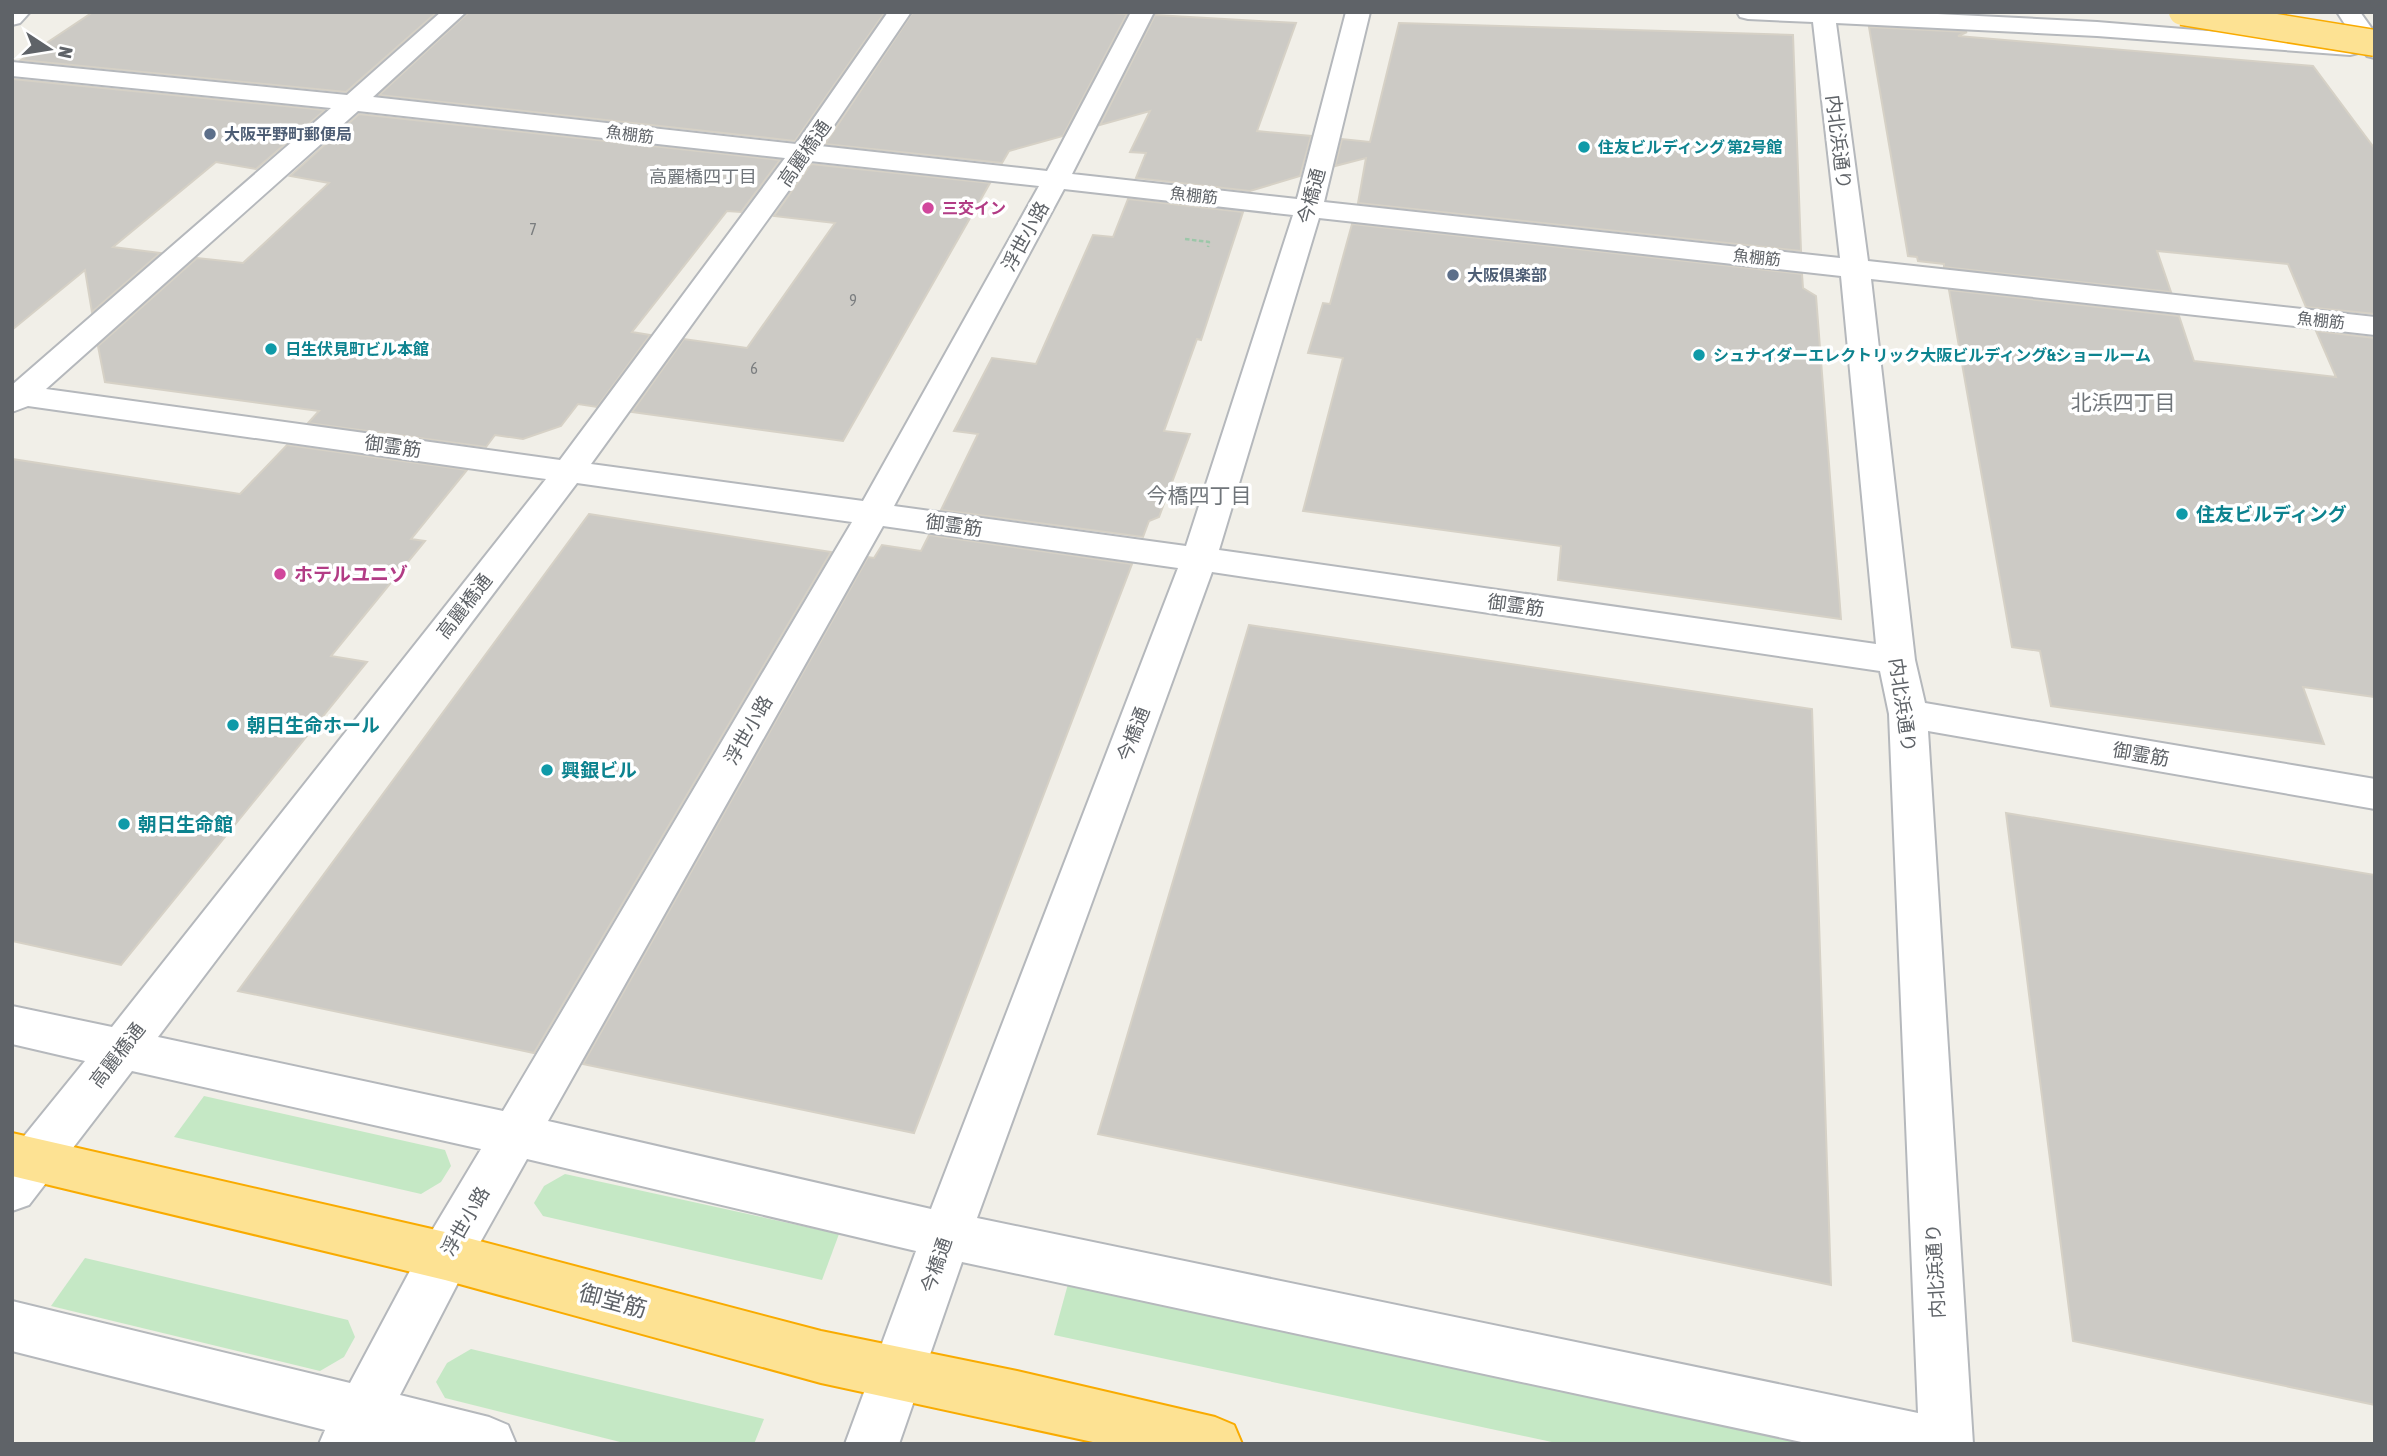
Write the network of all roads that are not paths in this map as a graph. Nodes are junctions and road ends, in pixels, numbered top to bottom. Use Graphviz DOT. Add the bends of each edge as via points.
graph roads {
  1 [pos="19,12"];
  2 [pos="455,12"];
  3 [pos="900,12"];
  4 [pos="1143,12"];
  5 [pos="1358,12"];
  6 [pos="1748,12"];
  7 [pos="2182,12"];
  8 [pos="2348,12"];
  9 [pos="1824,13"];
  10 [pos="12,18"];
  11 [pos="2045,19"];
  12 [pos="2092,21"];
  13 [pos="2375,43"];
  14 [pos="2375,50"];
  15 [pos="12,69"];
  16 [pos="356,103"];
  17 [pos="804,154"];
  18 [pos="1055,181"];
  19 [pos="1309,207"];
  20 [pos="1855,268"];
  21 [pos="2375,326"];
  22 [pos="16,397"];
  23 [pos="569,470"];
  24 [pos="873,514"];
  25 [pos="1199,559"];
  26 [pos="1896,660"];
  27 [pos="1908,714"];
  28 [pos="2375,794"];
  29 [pos="12,1025"];
  30 [pos="122,1049"];
  31 [pos="514,1135"];
  32 [pos="20,1167"];
  33 [pos="946,1235"];
  34 [pos="444,1256"];
  35 [pos="12,1326"];
  36 [pos="898,1373"];
  37 [pos="354,1429"];
  38 [pos="489,1444"];
  39 [pos="872,1444"];
  40 [pos="1215,1444"];
  41 [pos="1938,1444"];
  42 [pos="1945,1444"];
  1 -- 10 [label="street"];
  2 -- 16 [label="street"];
  3 -- 17 [label="street, 高麗橋通"];
  4 -- 18 [label="street, 浮世小路"];
  5 -- 19 [label="street, 今橋通"];
  6 -- 9 [label="street"];
  7 -- 13 [label="highway, bridge"];
  8 -- 14 [label="street"];
  9 -- 11 [label="street"];
  9 -- 20 [label="street, 内北浜通り"];
  11 -- 12 [label="street"];
  12 -- 14 [label="street"];
  15 -- 16 [label="street, 魚棚筋"];
  16 -- 17 [label="street, 魚棚筋"];
  16 -- 22 [label="street"];
  17 -- 18 [label="street, 魚棚筋"];
  17 -- 23 [label="street, 高麗橋通"];
  18 -- 19 [label="street, 魚棚筋"];
  18 -- 24 [label="street, 浮世小路"];
  19 -- 20 [label="street, 魚棚筋"];
  19 -- 25 [label="street, 今橋通"];
  20 -- 21 [label="street, 魚棚筋"];
  20 -- 26 [label="street, 内北浜通り"];
  22 -- 23 [label="street, 御霊筋"];
  23 -- 24 [label="street, 御霊筋"];
  23 -- 30 [label="street, 高麗橋通"];
  24 -- 25 [label="street, 御霊筋"];
  24 -- 31 [label="street, 浮世小路"];
  25 -- 26 [label="street, 御霊筋"];
  25 -- 33 [label="street, 今橋通"];
  26 -- 27 [label="street, 内北浜通り"];
  27 -- 28 [label="street, 御霊筋"];
  27 -- 42 [label="street, 内北浜通り"];
  29 -- 30 [label="street"];
  30 -- 31 [label="street"];
  30 -- 32 [label="street, 高麗橋通"];
  31 -- 33 [label="street"];
  31 -- 34 [label="street, 浮世小路"];
  32 -- 34 [label="highway, 御堂筋"];
  33 -- 36 [label="street, 今橋通"];
  33 -- 41 [label="street"];
  34 -- 36 [label="highway, 御堂筋" via="821,1357"];
  34 -- 37 [label="street, 浮世小路"];
  35 -- 37 [label="street"];
  36 -- 39 [label="street, 今橋通"];
  36 -- 40 [label="highway, 御堂筋"];
  37 -- 38 [label="street"];
}
